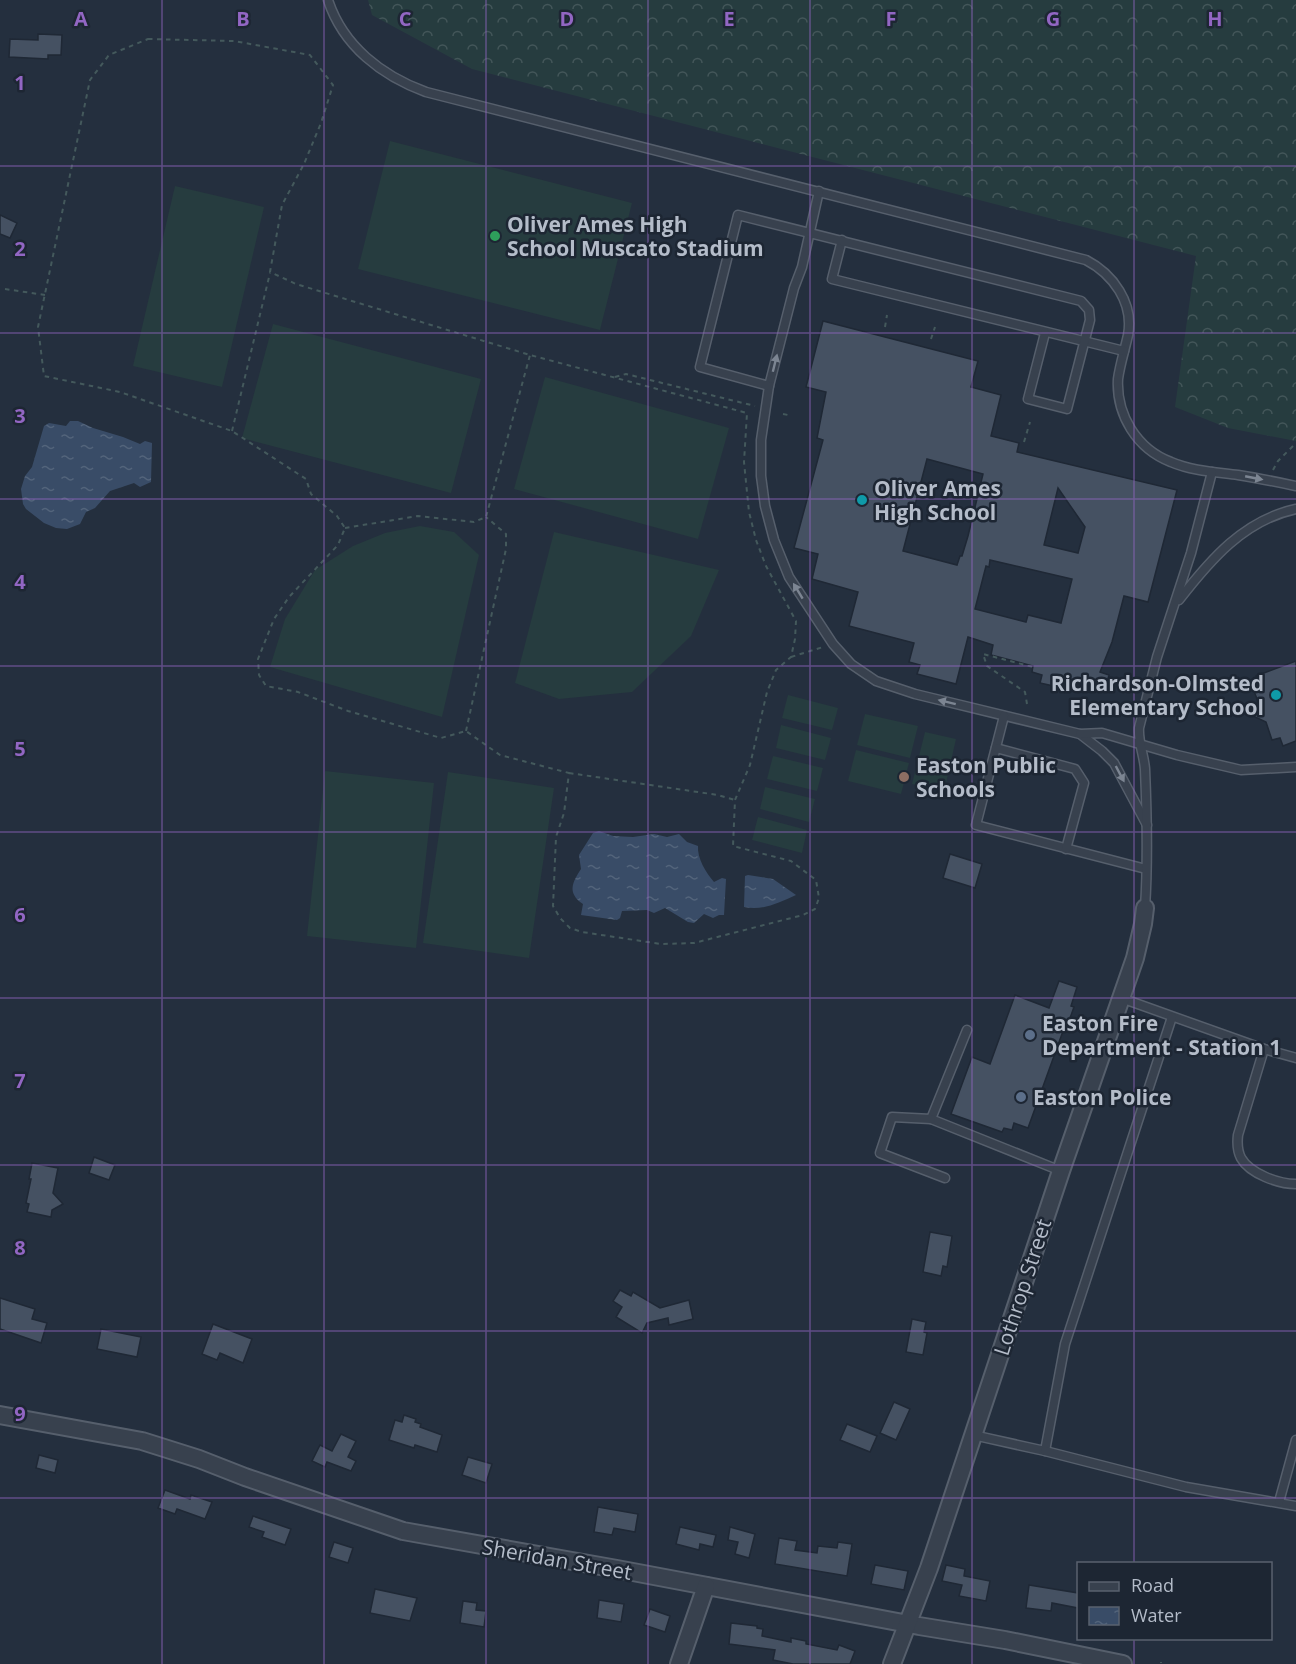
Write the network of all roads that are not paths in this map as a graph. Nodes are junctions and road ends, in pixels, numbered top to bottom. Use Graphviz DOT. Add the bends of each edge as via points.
graph roads {
  1 [pos="328,0"];
  2 [pos="819,191"];
  3 [pos="809,232"];
  4 [pos="842,240"];
  5 [pos="1045,333"];
  6 [pos="1084,343"];
  7 [pos="1124,351"];
  8 [pos="769,386"];
  9 [pos="1212,472"];
  10 [pos="1296,486"];
  11 [pos="1296,509"];
  12 [pos="1173,608"];
  13 [pos="1004,716"];
  14 [pos="1080,735"];
  15 [pos="1140,744"];
  16 [pos="996,748"];
  17 [pos="1296,767"];
  18 [pos="1147,825"];
  19 [pos="1066,849"];
  20 [pos="1146,869"];
  21 [pos="1144,908"];
  22 [pos="1121,998"];
  23 [pos="1172,1017"];
  24 [pos="967,1030"];
  25 [pos="1264,1049"];
  26 [pos="1296,1058"];
  27 [pos="932,1119"];
  28 [pos="1061,1171"];
  29 [pos="945,1178"];
  30 [pos="1296,1184"];
  31 [pos="0,1415"];
  32 [pos="973,1435"];
  33 [pos="1296,1440"];
  34 [pos="1045,1451"];
  35 [pos="1279,1502"];
  36 [pos="1296,1506"];
  37 [pos="706,1586"];
  38 [pos="907,1624"];
  39 [pos="679,1664"];
  40 [pos="892,1664"];
  41 [pos="1124,1664"];
  1 -- 2 [label="lane" via="342,30 358,51 380,69 418,89"];
  2 -- 3 [label="lane"];
  2 -- 7 [label="lane" via="1095,265 1116,286 1125,305 1129,326"];
  3 -- 4 [label="lane"];
  8 -- 3 [label="lane, one-way"];
  3 -- 8 [label="lane" via="738,215 700,367"];
  4 -- 5 [label="lane" via="832,279"];
  4 -- 6 [label="lane" via="1078,300 1090,316"];
  5 -- 6 [label="lane"];
  5 -- 6 [label="lane" via="1028,399 1067,409"];
  6 -- 7 [label="lane"];
  7 -- 9 [label="lane" via="1118,390 1123,413 1134,434 1160,457"];
  13 -- 8 [label="lane, one-way" via="882,684 859,670 833,644 789,577 769,523 761,457"];
  9 -- 10 [label="lane, one-way"];
  9 -- 12 [label="lane"];
  11 -- 12 [label="lane" via="1267,518 1233,540"];
  12 -- 15 [label="lane" via="1140,719"];
  13 -- 14 [label="lane"];
  13 -- 16 [label="lane"];
  14 -- 15 [label="lane" via="1102,733"];
  14 -- 18 [label="lane, one-way" via="1114,763"];
  15 -- 17 [label="lane" via="1241,770"];
  15 -- 18 [label="lane" via="1145,766"];
  16 -- 19 [label="lane" via="1075,769 1084,783"];
  16 -- 19 [label="lane" via="976,825"];
  18 -- 20 [label="lane"];
  19 -- 20 [label="lane"];
  20 -- 21 [label="lane"];
  21 -- 22 [label="street, Lothrop Street" via="1138,949"];
  22 -- 23 [label="lane"];
  22 -- 28 [label="street, Lothrop Street"];
  23 -- 25 [label="lane"];
  23 -- 34 [label="lane" via="1065,1344"];
  24 -- 27 [label="lane"];
  25 -- 26 [label="lane"];
  25 -- 30 [label="lane" via="1237,1149 1255,1172"];
  27 -- 28 [label="lane"];
  27 -- 29 [label="lane" via="892,1117 880,1153"];
  28 -- 32 [label="street, Lothrop Street"];
  31 -- 37 [label="street, Sheridan Street" via="142,1442 403,1531"];
  32 -- 34 [label="lane"];
  32 -- 38 [label="street, Lothrop Street"];
  33 -- 35 [label="lane"];
  34 -- 35 [label="lane" via="1186,1487"];
  35 -- 36 [label="lane"];
  37 -- 38 [label="street, Sheridan Street"];
  37 -- 39 [label="street"];
  38 -- 40 [label="street, Lothrop Street"];
  38 -- 41 [label="street, Sheridan Street"];
}
